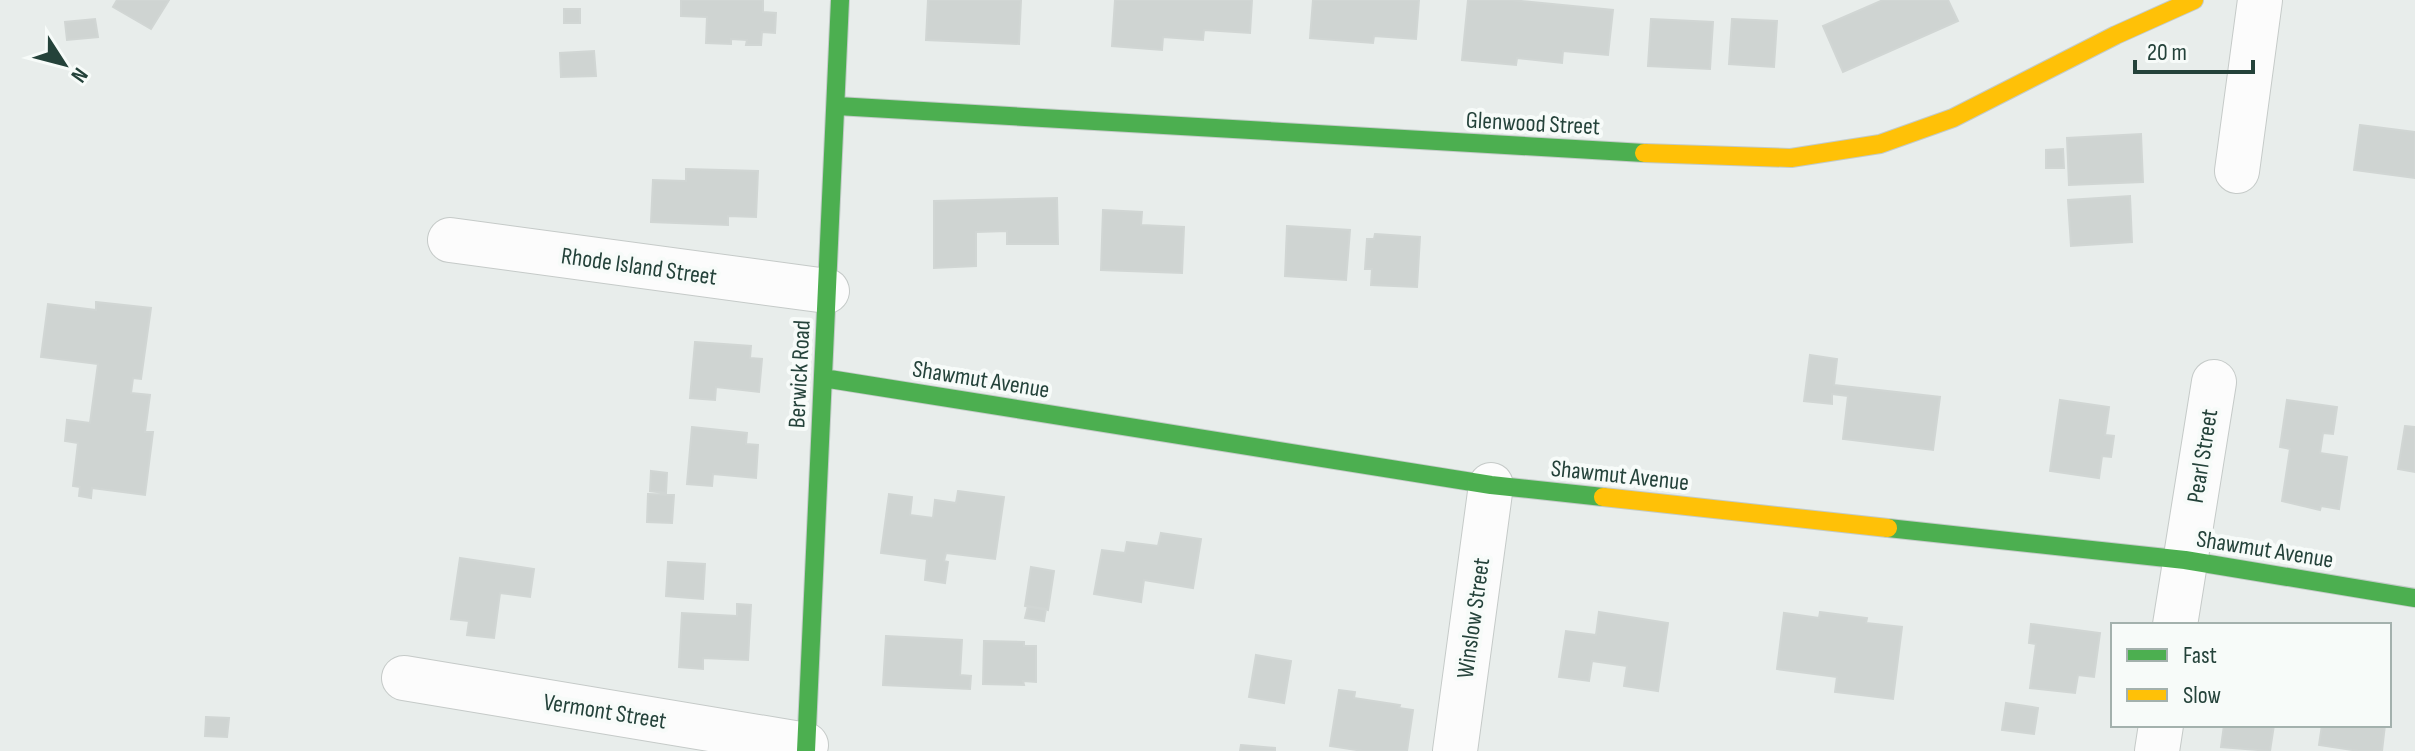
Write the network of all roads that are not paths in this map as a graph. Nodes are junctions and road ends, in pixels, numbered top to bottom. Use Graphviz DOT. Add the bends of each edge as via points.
graph roads {
  1 [pos="840,0"];
  2 [pos="2194,0"];
  3 [pos="2260,0"];
  4 [pos="837,106"];
  5 [pos="2237,171"];
  6 [pos="450,240"];
  7 [pos="827,291"];
  8 [pos="823,378"];
  9 [pos="2214,382"];
  10 [pos="1491,485"];
  11 [pos="2185,560"];
  12 [pos="2415,598"];
  13 [pos="2175,623"];
  14 [pos="404,678"];
  15 [pos="2161,727"];
  16 [pos="806,748"];
  17 [pos="1455,751"];
  18 [pos="2157,751"];
  1 -- 4 [label="street, Berwick Road"];
  2 -- 4 [label="street, Glenwood Street" via="1953,118 1880,144 1791,158"];
  3 -- 5 [label="street"];
  4 -- 7 [label="street, Berwick Road"];
  6 -- 7 [label="street, Rhode Island Street"];
  7 -- 8 [label="street, Berwick Road"];
  8 -- 10 [label="street, Shawmut Avenue"];
  8 -- 16 [label="street, Berwick Road"];
  9 -- 11 [label="street, Pearl Street"];
  10 -- 11 [label="street, Shawmut Avenue"];
  10 -- 17 [label="street, Winslow Street"];
  11 -- 12 [label="street, Shawmut Avenue"];
  11 -- 13 [label="street, Pearl Street"];
  14 -- 16 [label="street, Vermont Street"];
  15 -- 18 [label="street"];
}
